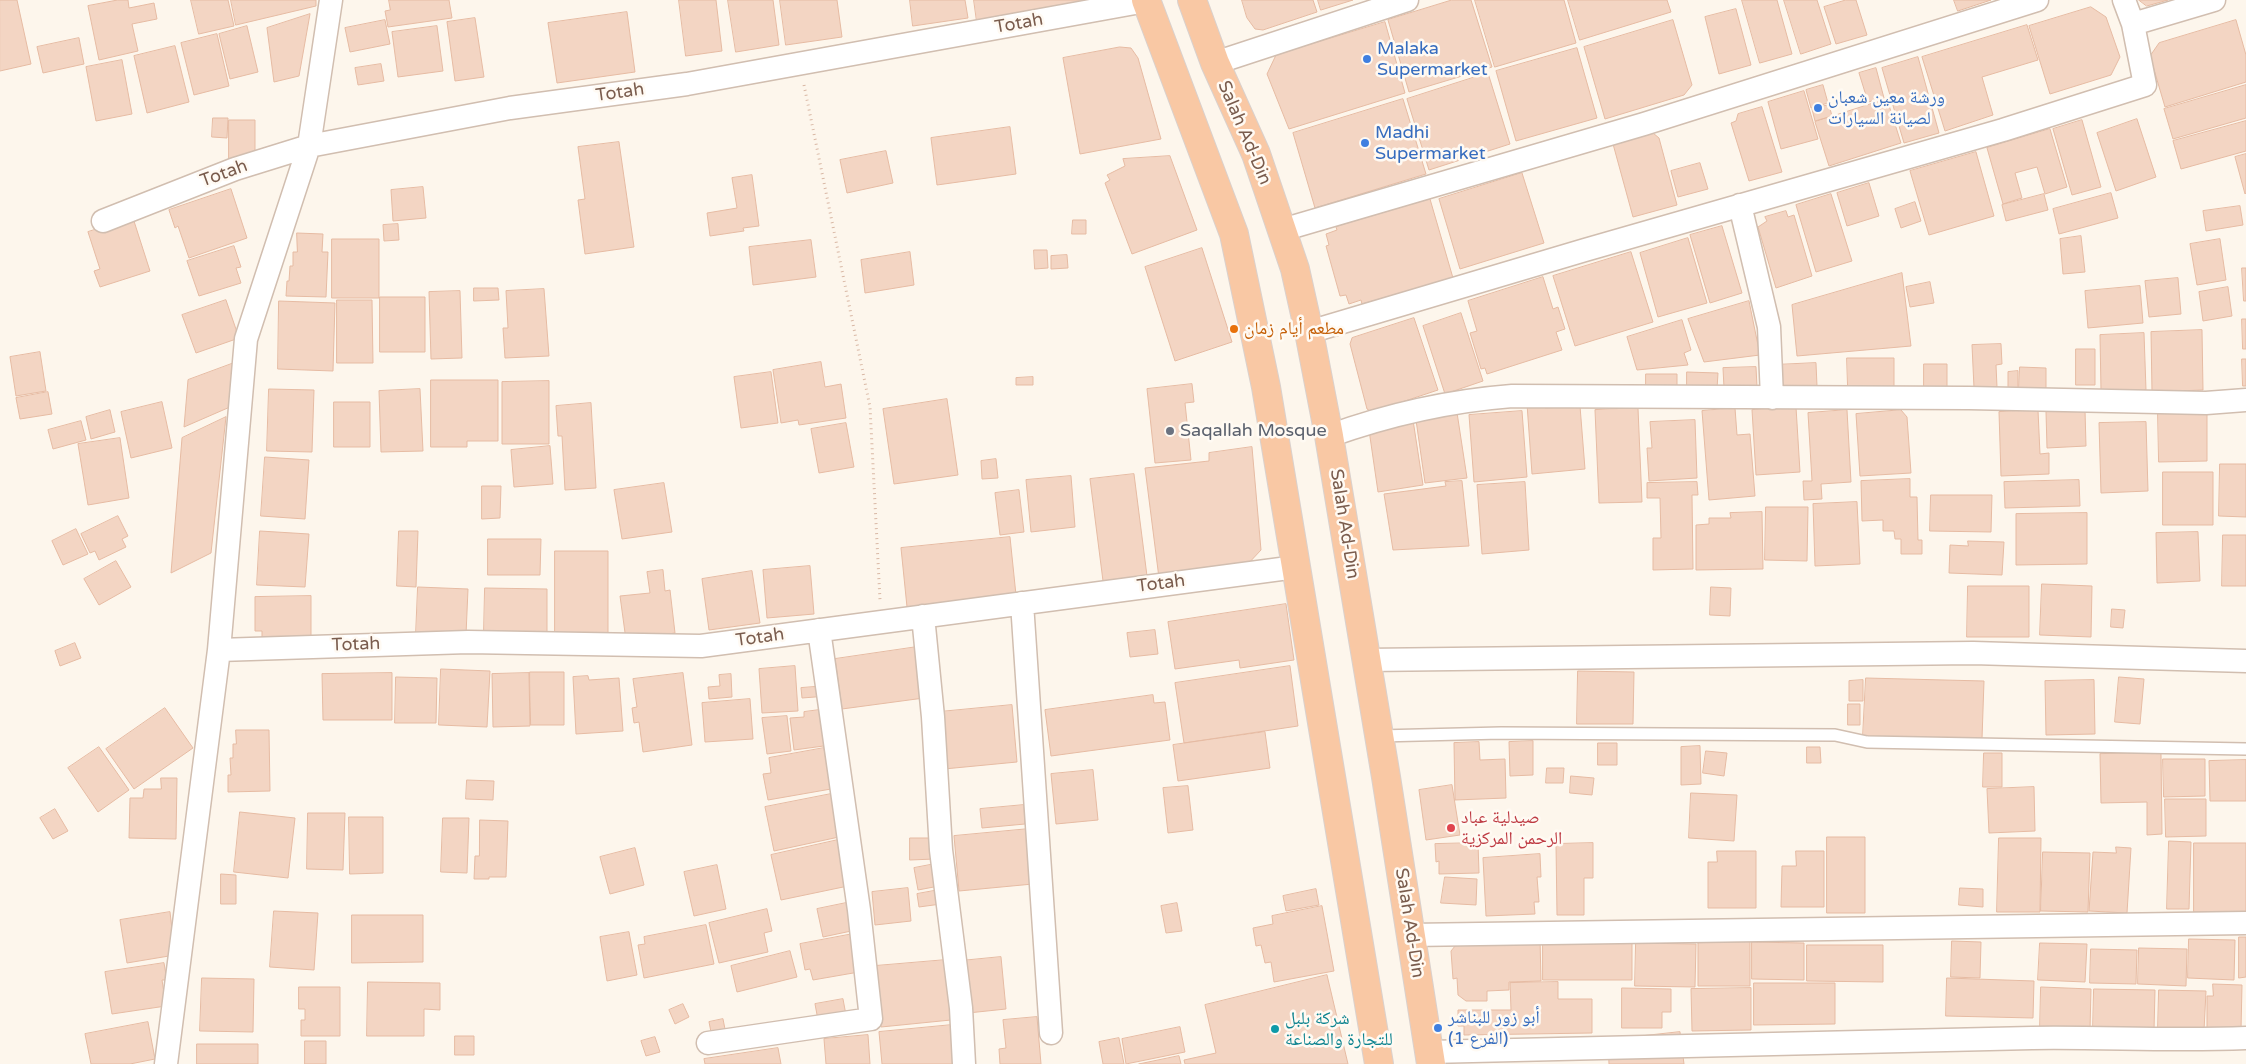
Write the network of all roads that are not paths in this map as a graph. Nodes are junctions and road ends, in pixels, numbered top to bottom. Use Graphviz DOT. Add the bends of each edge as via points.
graph roads {
  1 [pos="331,0"];
  2 [pos="1146,0"];
  3 [pos="1192,0"];
  4 [pos="1407,0"];
  5 [pos="2037,0"];
  6 [pos="2124,0"];
  7 [pos="2214,0"];
  8 [pos="2133,24"];
  9 [pos="1215,63"];
  10 [pos="309,146"];
  11 [pos="1740,206"];
  12 [pos="103,221"];
  13 [pos="1282,230"];
  14 [pos="1309,332"];
  15 [pos="1772,398"];
  16 [pos="2246,400"];
  17 [pos="1329,436"];
  18 [pos="1296,567"];
  19 [pos="1022,603"];
  20 [pos="923,616"];
  21 [pos="819,630"];
  22 [pos="220,650"];
  23 [pos="1366,660"];
  24 [pos="2246,661"];
  25 [pos="1379,736"];
  26 [pos="2246,749"];
  27 [pos="2246,923"];
  28 [pos="1410,935"];
  29 [pos="1051,1033"];
  30 [pos="2246,1038"];
  31 [pos="708,1043"];
  32 [pos="1430,1058"];
  33 [pos="166,1064"];
  34 [pos="964,1064"];
  35 [pos="1378,1064"];
  1 -- 10 [label="street"];
  2 -- 10 [label="street, Totah" via="687,84 510,108"];
  2 -- 18 [label="highway" via="1234,234 1266,387"];
  3 -- 9 [label="highway, Salah Ad-Din"];
  4 -- 9 [label="street"];
  5 -- 13 [label="street" via="1654,121"];
  6 -- 8 [label="street"];
  7 -- 8 [label="street"];
  8 -- 11 [label="street" via="2145,85"];
  9 -- 13 [label="highway, Salah Ad-Din" via="1256,154"];
  10 -- 12 [label="street, Totah" via="235,168"];
  10 -- 22 [label="street" via="246,338"];
  11 -- 14 [label="street"];
  11 -- 15 [label="street" via="1769,327"];
  13 -- 14 [label="highway, Salah Ad-Din" via="1295,269"];
  14 -- 17 [label="highway, Salah Ad-Din"];
  15 -- 16 [label="street" via="2206,403"];
  15 -- 17 [label="street" via="1512,396 1465,400 1410,411"];
  17 -- 23 [label="highway, Salah Ad-Din"];
  18 -- 19 [label="street, Totah"];
  18 -- 35 [label="highway"];
  19 -- 20 [label="street, Totah"];
  19 -- 29 [label="street"];
  20 -- 21 [label="street, Totah"];
  20 -- 34 [label="street" via="941,850 961,1008"];
  21 -- 22 [label="street, Totah" via="701,646 468,642"];
  21 -- 31 [label="street" via="858,900 871,1019"];
  22 -- 33 [label="street"];
  23 -- 24 [label="street" via="1973,653"];
  23 -- 25 [label="highway, Salah Ad-Din"];
  25 -- 26 [label="lane" via="1501,733 1835,735 1868,742"];
  25 -- 28 [label="highway, Salah Ad-Din"];
  27 -- 28 [label="street"];
  28 -- 32 [label="highway, Salah Ad-Din"];
  30 -- 32 [label="street" via="1809,1042"];
}
